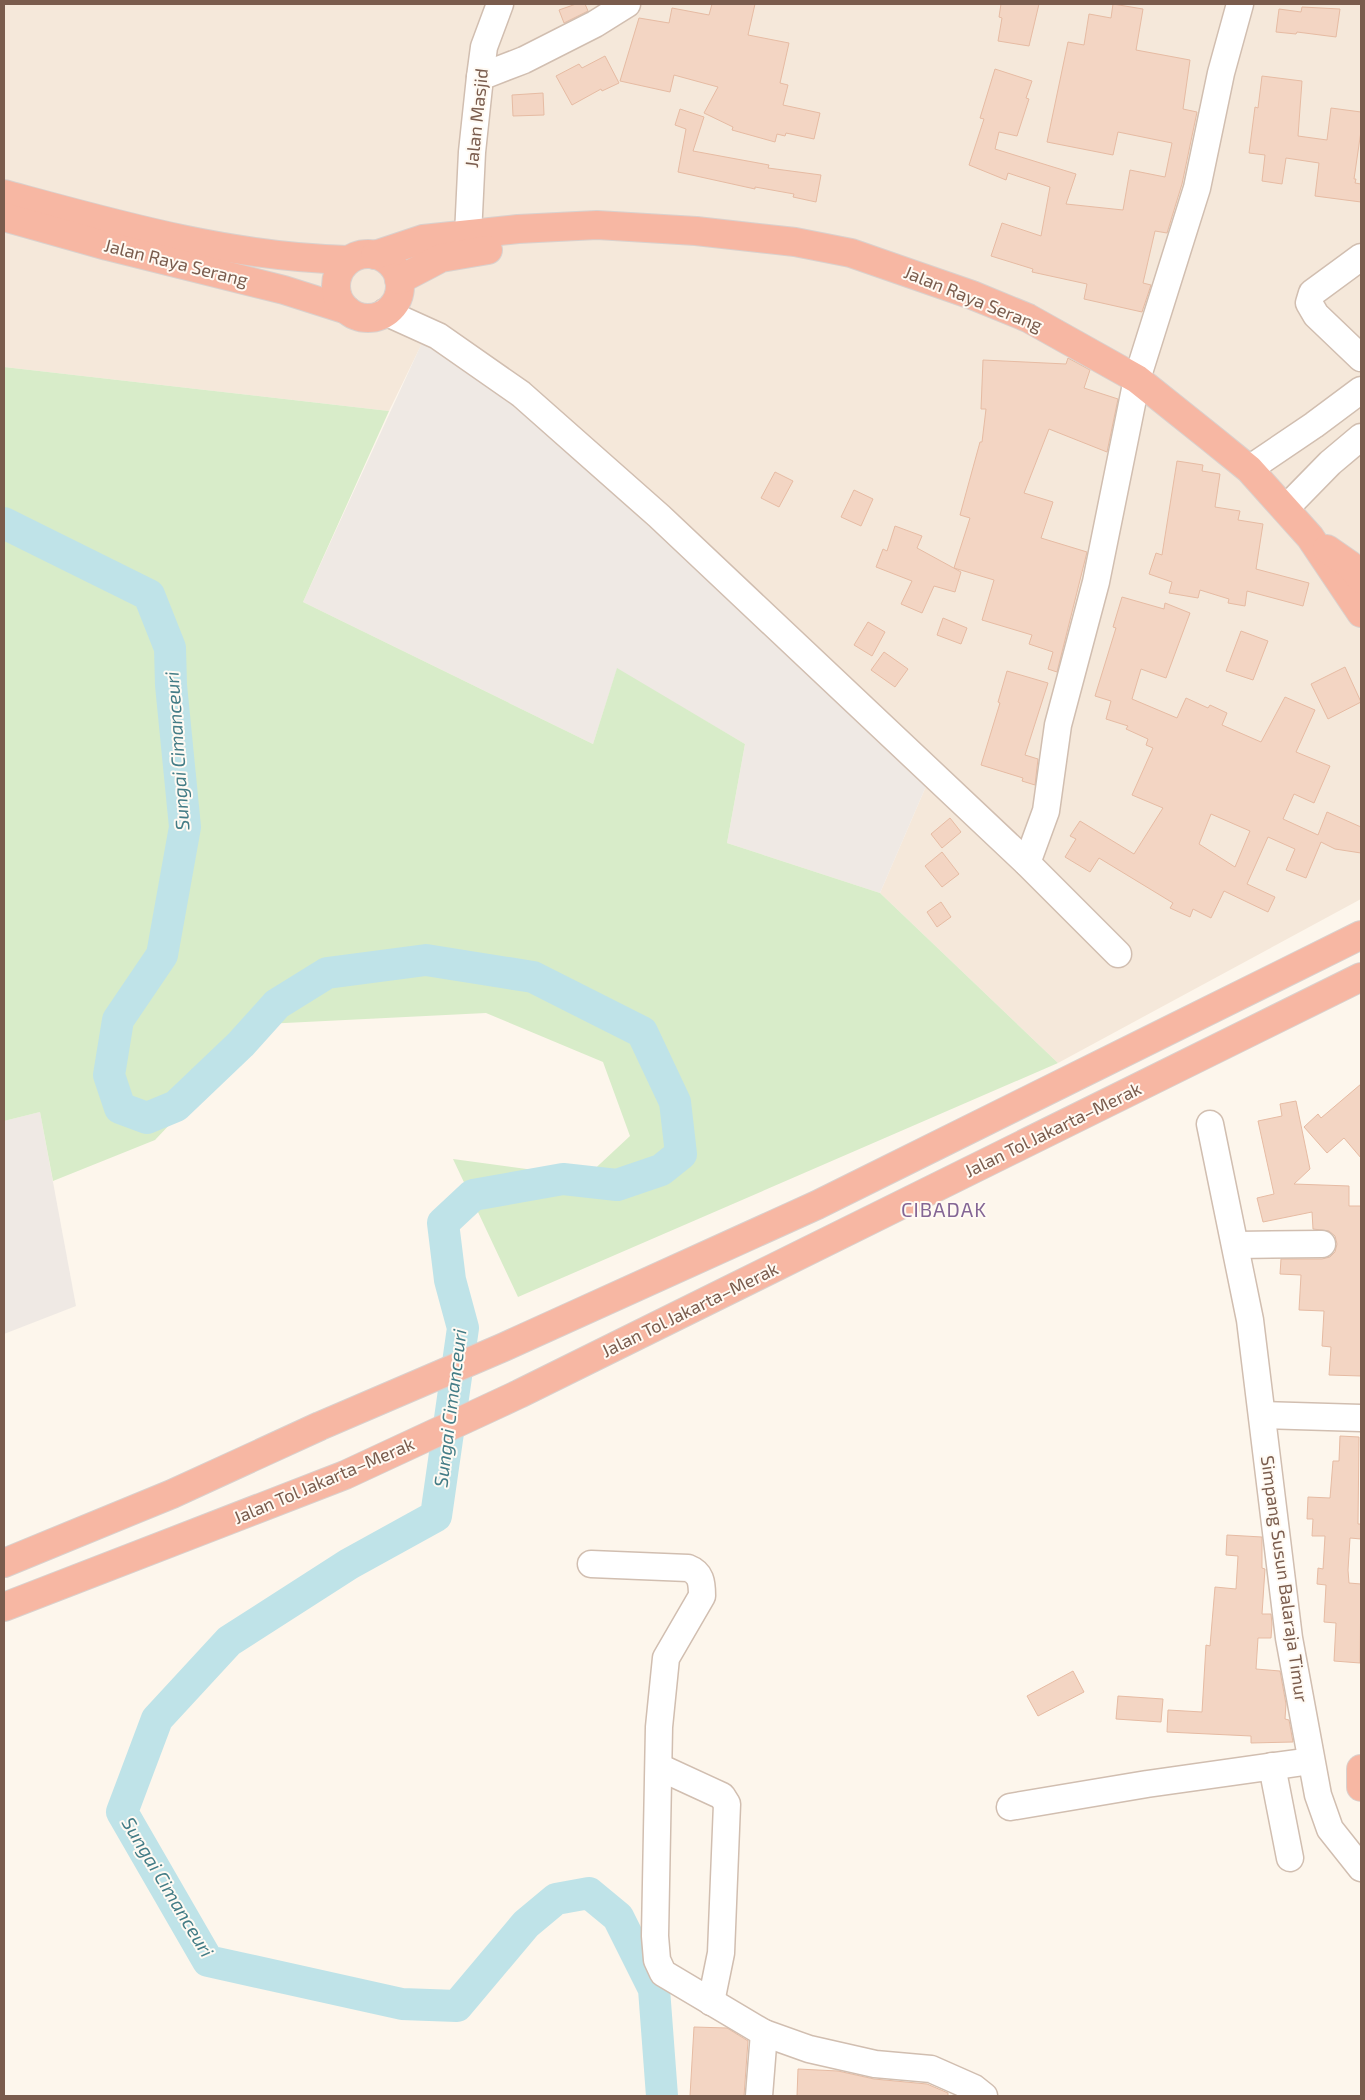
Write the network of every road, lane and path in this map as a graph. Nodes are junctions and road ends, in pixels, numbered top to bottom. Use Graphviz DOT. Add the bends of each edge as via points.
graph roads {
  1 [pos="500,4"];
  2 [pos="627,4"];
  3 [pos="1240,4"];
  4 [pos="480,77"];
  5 [pos="4,194"];
  6 [pos="4,217"];
  7 [pos="656,228"];
  8 [pos="110,235"];
  9 [pos="468,235"];
  10 [pos="375,255"];
  11 [pos="1361,257"];
  12 [pos="348,260"];
  13 [pos="399,280"];
  14 [pos="347,310"];
  15 [pos="385,312"];
  16 [pos="1358,351"];
  17 [pos="1137,379"];
  18 [pos="1361,390"];
  19 [pos="1335,410"];
  20 [pos="1356,445"];
  21 [pos="1249,469"];
  22 [pos="1285,509"];
  23 [pos="1310,537"];
  24 [pos="1361,578"];
  25 [pos="1361,613"];
  26 [pos="1027,863"];
  27 [pos="1361,934"];
  28 [pos="1118,954"];
  29 [pos="1361,977"];
  30 [pos="1210,1124"];
  31 [pos="1322,1244"];
  32 [pos="1236,1245"];
  33 [pos="1263,1415"];
  34 [pos="1361,1418"];
  35 [pos="4,1563"];
  36 [pos="591,1564"];
  37 [pos="4,1606"];
  38 [pos="1311,1761"];
  39 [pos="1272,1766"];
  40 [pos="659,1767"];
  41 [pos="1361,1769"];
  42 [pos="1361,1787"];
  43 [pos="1010,1807"];
  44 [pos="1290,1858"];
  45 [pos="1361,1868"];
  46 [pos="711,2002"];
  47 [pos="764,2033"];
  48 [pos="759,2096"];
  49 [pos="984,2096"];
  1 -- 4 [label="street, Jalan Masjid" via="484,47"];
  2 -- 4 [label="street" via="524,60"];
  3 -- 17 [label="street" via="1197,188"];
  4 -- 9 [label="street, Jalan Masjid"];
  5 -- 8 [label="highway, Jalan Raya Serang"];
  6 -- 8 [label="highway, Jalan Raya Serang"];
  7 -- 9 [label="highway, Jalan Raya Serang" via="597,225"];
  7 -- 13 [label="highway, Jalan Raya Serang" via="609,239 468,252 441,258"];
  7 -- 17 [label="highway, Jalan Raya Serang" via="795,242 851,253 1028,318"];
  8 -- 12 [label="highway, Jalan Raya Serang" via="299,259"];
  8 -- 14 [label="highway, Jalan Raya Serang"];
  9 -- 10 [label="highway, Jalan Raya Serang" via="423,239"];
  10 -- 12 [label="highway" via="366,254"];
  10 -- 13 [label="highway" via="391,264"];
  11 -- 16 [label="street" via="1312,293 1309,301 1316,315"];
  12 -- 14 [label="highway" via="337,276 336,285 337,294"];
  13 -- 15 [label="highway" via="397,298"];
  14 -- 15 [label="highway" via="366,318"];
  15 -- 26 [label="street" via="438,336 521,394 659,516"];
  17 -- 21 [label="highway, Jalan Raya Serang"];
  17 -- 26 [label="street" via="1096,582 1058,725 1046,811"];
  18 -- 19 [label="street"];
  19 -- 20 [label="street"];
  19 -- 21 [label="street"];
  20 -- 22 [label="street"];
  21 -- 22 [label="highway, Jalan Raya Serang"];
  22 -- 23 [label="highway, Jalan Raya Serang"];
  23 -- 24 [label="highway, Jalan Raya Serang" via="1350,565"];
  23 -- 25 [label="highway, Jalan Raya Serang"];
  26 -- 28 [label="street"];
  27 -- 35 [label="highway" via="817,1205 172,1494"];
  29 -- 37 [label="highway, Jalan Tol Jakarta–Merak" via="519,1394 345,1475"];
  30 -- 32 [label="street, Simpang Susun Balaraja Timur"];
  31 -- 32 [label="street"];
  32 -- 33 [label="street, Simpang Susun Balaraja Timur"];
  33 -- 34 [label="street"];
  33 -- 38 [label="street, Simpang Susun Balaraja Timur" via="1288,1638"];
  36 -- 40 [label="street" via="688,1568 700,1576 702,1596 666,1658 659,1726"];
  38 -- 39 [label="street"];
  38 -- 45 [label="street, Simpang Susun Balaraja Timur" via="1330,1829"];
  39 -- 43 [label="street"];
  39 -- 44 [label="street"];
  40 -- 46 [label="street" via="657,1960 663,1973"];
  40 -- 46 [label="street" via="722,1796 727,1804 721,1953"];
  41 -- 42 [label="highway"];
  46 -- 47 [label="street"];
  47 -- 48 [label="street"];
  47 -- 49 [label="street" via="809,2049 875,2064 931,2069 974,2088"];
}
